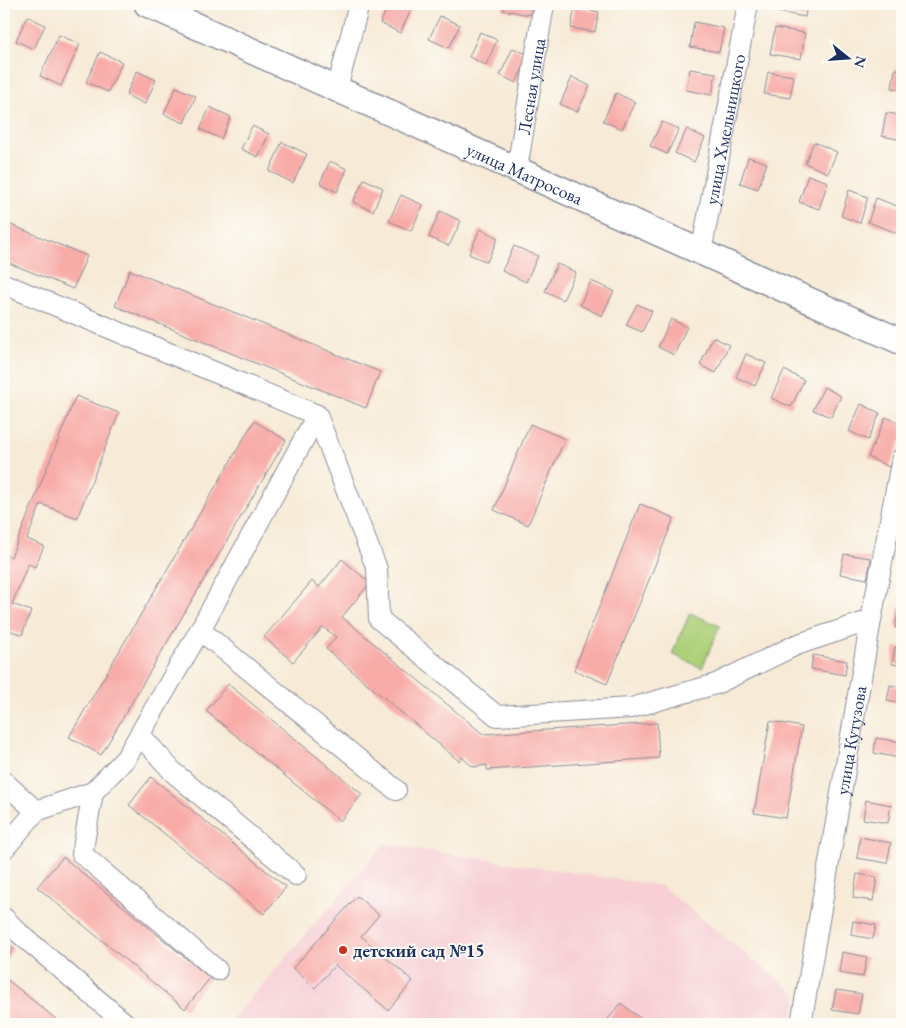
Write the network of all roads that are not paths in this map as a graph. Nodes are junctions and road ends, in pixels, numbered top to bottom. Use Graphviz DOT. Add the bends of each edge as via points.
graph roads {
  1 [pos="148,4"];
  2 [pos="359,4"];
  3 [pos="544,4"];
  4 [pos="748,4"];
  5 [pos="337,89"];
  6 [pos="517,169"];
  7 [pos="701,253"];
  8 [pos="4,284"];
  9 [pos="902,338"];
  10 [pos="317,414"];
  11 [pos="902,458"];
  12 [pos="871,620"];
  13 [pos="200,630"];
  14 [pos="140,735"];
  15 [pos="4,782"];
  16 [pos="396,790"];
  17 [pos="93,792"];
  18 [pos="36,811"];
  19 [pos="4,849"];
  20 [pos="296,875"];
  21 [pos="4,918"];
  22 [pos="217,970"];
  23 [pos="126,1024"];
  24 [pos="801,1024"];
  1 -- 5 [label="main road, улица Матросова"];
  2 -- 5 [label="street"];
  3 -- 6 [label="street, Лесная улица"];
  4 -- 7 [label="street, улица Хмельницкого"];
  5 -- 6 [label="main road, улица Матросова"];
  6 -- 7 [label="main road, улица Матросова"];
  7 -- 9 [label="main road, улица Матросова"];
  8 -- 10 [label="street"];
  10 -- 12 [label="street" via="378,570 379,619 497,716 631,708 716,684 796,645"];
  10 -- 13 [label="street"];
  11 -- 12 [label="street, улица Кутузова"];
  12 -- 24 [label="street, улица Кутузова"];
  13 -- 14 [label="street"];
  13 -- 16 [label="street"];
  14 -- 17 [label="street" via="126,758"];
  14 -- 20 [label="street" via="174,773"];
  15 -- 18 [label="street"];
  17 -- 18 [label="street"];
  17 -- 22 [label="street" via="82,854"];
  18 -- 19 [label="street"];
  21 -- 23 [label="street" via="18,934"];
}
